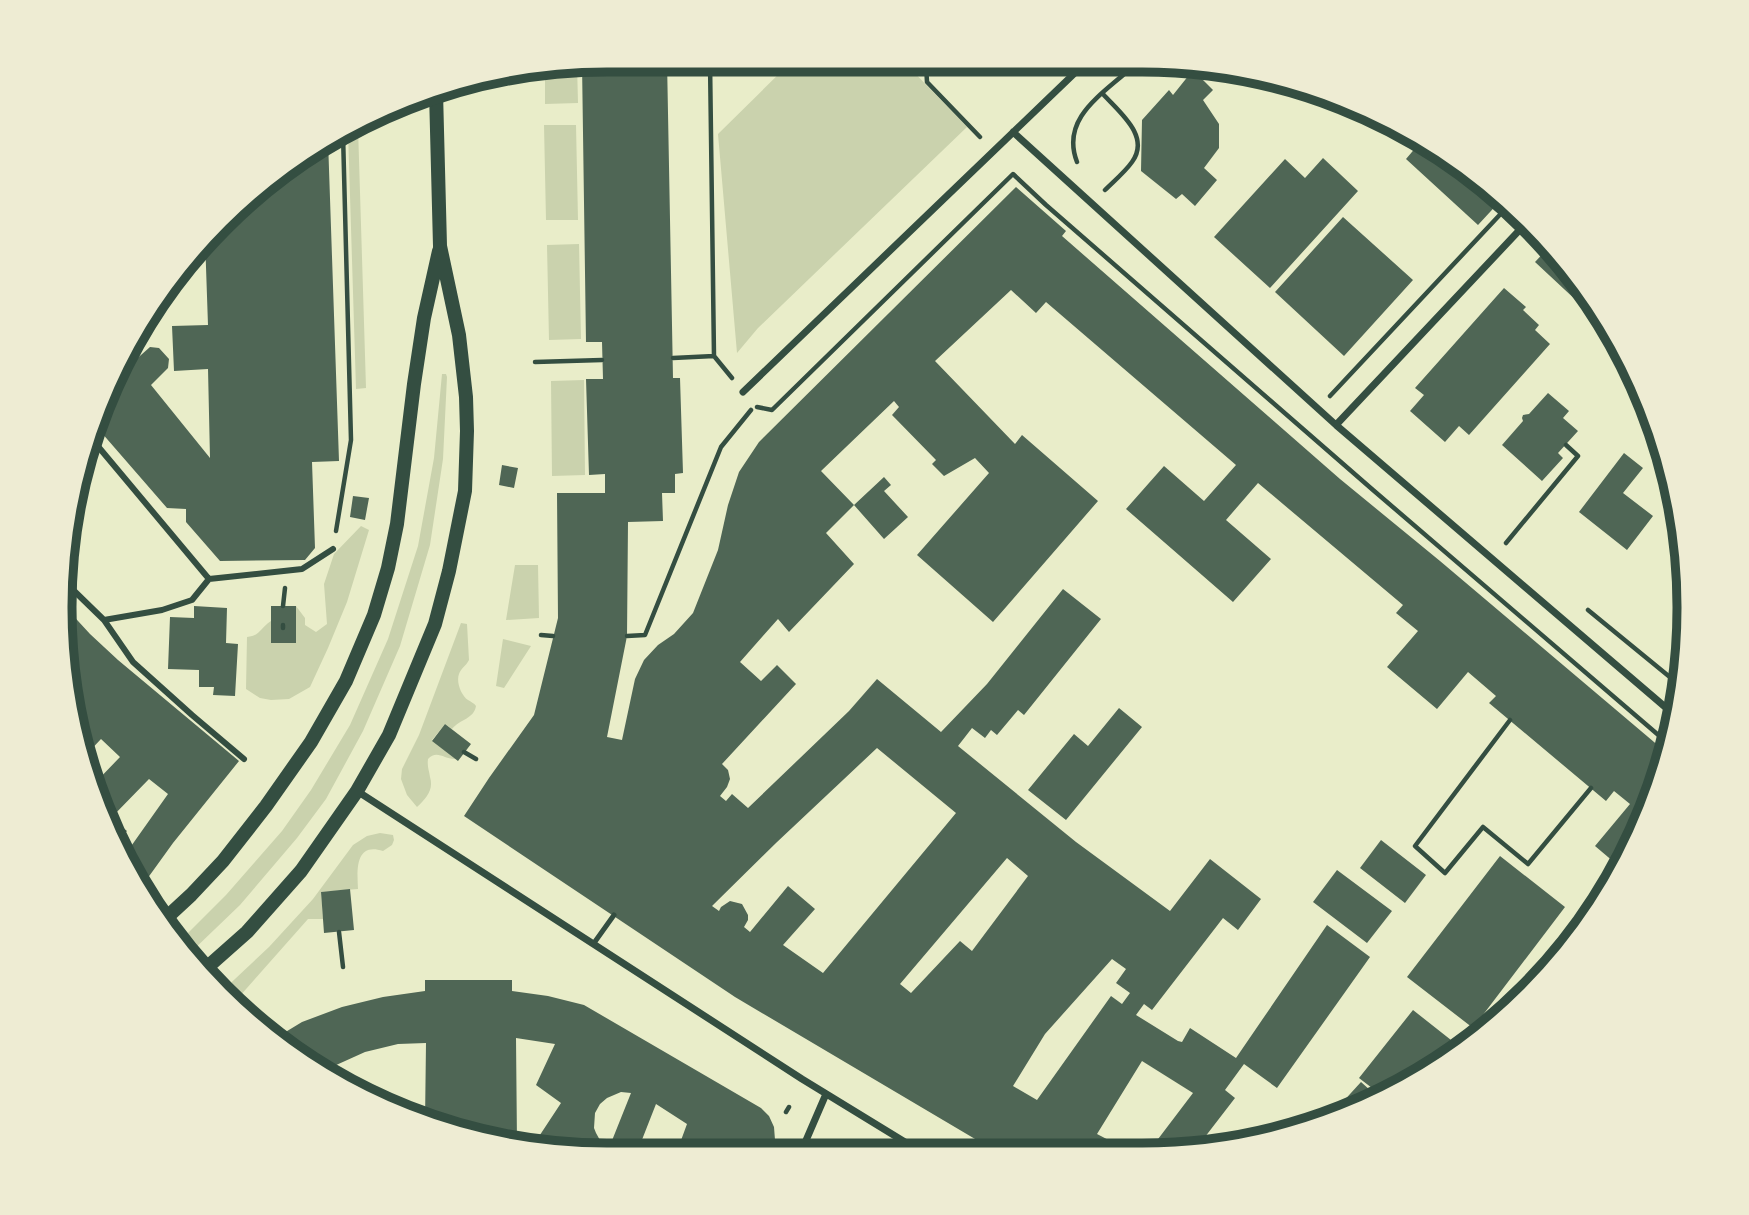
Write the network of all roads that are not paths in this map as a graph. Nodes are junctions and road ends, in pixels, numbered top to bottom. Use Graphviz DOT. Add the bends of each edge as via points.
graph roads {
  1 [pos="1076,72"];
  2 [pos="436,100"];
  3 [pos="1013,132"];
  4 [pos="1520,229"];
  5 [pos="440,246"];
  6 [pos="743,392"];
  7 [pos="1336,425"];
  8 [pos="97,445"];
  9 [pos="333,549"];
  10 [pos="209,579"];
  11 [pos="73,589"];
  12 [pos="104,620"];
  13 [pos="1668,709"];
  14 [pos="244,759"];
  15 [pos="357,791"];
  16 [pos="169,915"];
  17 [pos="614,915"];
  18 [pos="594,943"];
  19 [pos="209,965"];
  20 [pos="826,1094"];
  21 [pos="805,1143"];
  22 [pos="906,1143"];
  1 -- 3 [label="street"];
  2 -- 5 [label="main road"];
  3 -- 6 [label="street"];
  3 -- 7 [label="street"];
  4 -- 7 [label="street"];
  5 -- 15 [label="main road" via="459,334 466,397 465,491 435,624 389,735"];
  5 -- 16 [label="main road" via="424,318 397,524 374,615 346,681 311,742 223,861"];
  7 -- 13 [label="street"];
  8 -- 10 [label="street"];
  9 -- 10 [label="street" via="302,569"];
  10 -- 12 [label="street" via="192,600"];
  11 -- 12 [label="street"];
  12 -- 14 [label="street" via="133,662"];
  15 -- 18 [label="street"];
  15 -- 19 [label="main road" via="300,872 247,932"];
  17 -- 18 [label="lane"];
  18 -- 20 [label="street"];
  20 -- 21 [label="street"];
  20 -- 22 [label="street"];
}
